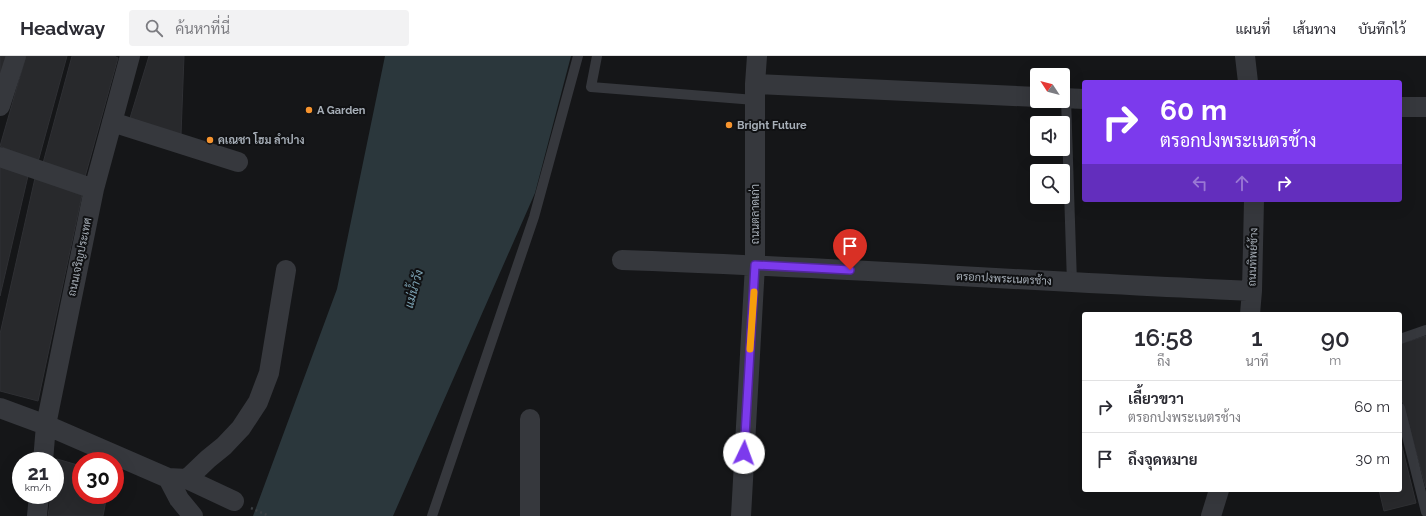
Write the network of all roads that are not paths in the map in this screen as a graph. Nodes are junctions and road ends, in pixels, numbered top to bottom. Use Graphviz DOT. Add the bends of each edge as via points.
graph roads {
  1 [pos="16,56"];
  2 [pos="130,56"];
  3 [pos="578,56"];
  4 [pos="597,56"];
  5 [pos="756,56"];
  6 [pos="1245,56"];
  7 [pos="1248,80"];
  8 [pos="755,92"];
  9 [pos="1030,97"];
  10 [pos="1071,99"];
  11 [pos="0,106"];
  12 [pos="1402,107"];
  13 [pos="1426,107"];
  14 [pos="112,122"];
  15 [pos="0,157"];
  16 [pos="238,162"];
  17 [pos="94,189"];
  18 [pos="1254,202"];
  19 [pos="622,260"];
  20 [pos="755,265"];
  21 [pos="286,270"];
  22 [pos="1072,283"];
  23 [pos="1252,291"];
  24 [pos="1250,312"];
  25 [pos="1426,330"];
  26 [pos="1402,338"];
  27 [pos="0,408"];
  28 [pos="1402,416"];
  29 [pos="530,419"];
  30 [pos="46,425"];
  31 [pos="44,452"];
  32 [pos="177,479"];
  33 [pos="1219,492"];
  34 [pos="234,501"];
  35 [pos="38,504"];
  36 [pos="1426,512"];
  37 [pos="37,516"];
  38 [pos="193,516"];
  39 [pos="432,516"];
  40 [pos="530,516"];
  41 [pos="741,516"];
  42 [pos="1211,516"];
  1 -- 11 [label="street"];
  2 -- 14 [label="street, ถนนเจริญประเทศ"];
  3 -- 39 [label="lane" via="534,217"];
  4 -- 8 [label="lane" via="591,87"];
  5 -- 8 [label="street, ถนนตลาดเก่า"];
  6 -- 7 [label="street"];
  8 -- 9 [label="street"];
  8 -- 20 [label="street, ถนนตลาดเก่า"];
  10 -- 22 [label="lane"];
  12 -- 13 [label="street"];
  14 -- 16 [label="street"];
  14 -- 17 [label="street, ถนนเจริญประเทศ"];
  15 -- 17 [label="street"];
  17 -- 30 [label="street, ถนนเจริญประเทศ"];
  18 -- 23 [label="street, ถนนทิพย์ช้าง"];
  19 -- 20 [label="street, ตรอกปงพระเนตรช้าง"];
  20 -- 22 [label="street, ตรอกปงพระเนตรช้าง"];
  20 -- 41 [label="street, ถนนตลาดเก่า"];
  21 -- 32 [label="street" via="269,373 258,402 241,428 228,441"];
  22 -- 23 [label="street, ตรอกปงพระเนตรช้าง"];
  23 -- 24 [label="street, ถนนทิพย์ช้าง"];
  25 -- 26 [label="lane"];
  27 -- 30 [label="street"];
  28 -- 36 [label="lane"];
  29 -- 40 [label="street"];
  30 -- 31 [label="street, ถนนเจริญประเทศ"];
  30 -- 32 [label="street"];
  32 -- 34 [label="street"];
  32 -- 38 [label="street" via="179,499"];
  33 -- 42 [label="street"];
  35 -- 37 [label="street"];
}
